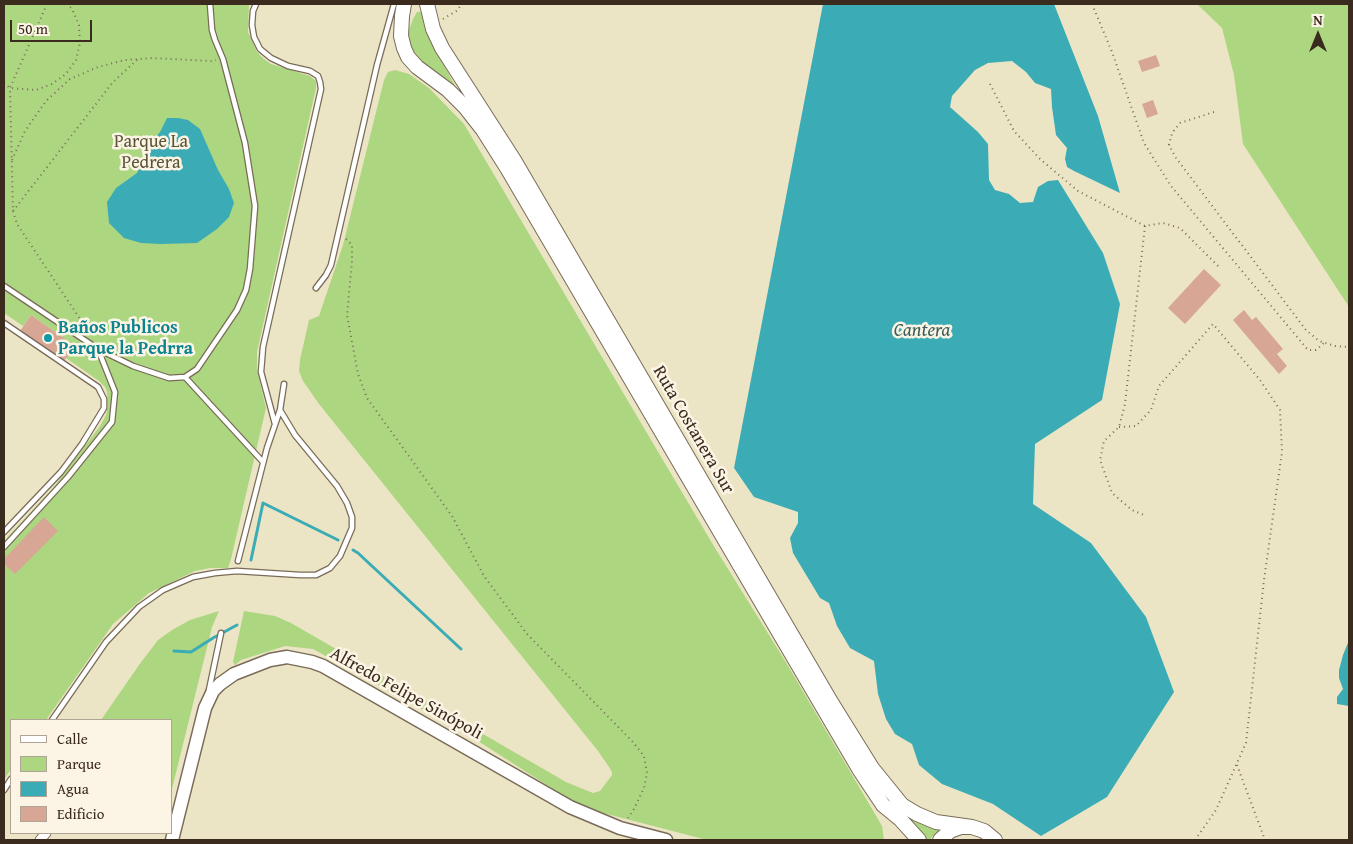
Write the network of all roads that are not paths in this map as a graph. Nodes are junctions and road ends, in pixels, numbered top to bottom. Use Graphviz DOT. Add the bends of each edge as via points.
graph roads {
  1 [pos="210,4"];
  2 [pos="256,4"];
  3 [pos="394,4"];
  4 [pos="404,4"];
  5 [pos="427,4"];
  6 [pos="4,286"];
  7 [pos="316,288"];
  8 [pos="4,323"];
  9 [pos="98,349"];
  10 [pos="185,377"];
  11 [pos="284,384"];
  12 [pos="280,410"];
  13 [pos="275,424"];
  14 [pos="264,462"];
  15 [pos="4,532"];
  16 [pos="4,548"];
  17 [pos="238,561"];
  18 [pos="221,633"];
  19 [pos="205,708"];
  20 [pos="53,719"];
  21 [pos="972,827"];
  22 [pos="172,840"];
  23 [pos="666,840"];
  24 [pos="920,840"];
  25 [pos="940,840"];
  26 [pos="995,840"];
  1 -- 10 [label="lane" via="214,40 223,59 245,143 255,206 246,290 237,310 197,369"];
  2 -- 13 [label="lane" via="252,25 260,49 270,58 318,76 321,89 263,347 261,372"];
  3 -- 7 [label="lane" via="331,265"];
  4 -- 24 [label="main road, Ruta Costanera Sur" via="401,36 408,57 454,96 483,130 859,769 883,805"];
  5 -- 21 [label="main road, Ruta Costanera Sur" via="431,24 442,48 514,160 872,768 902,805 936,822"];
  6 -- 9 [label="lane"];
  8 -- 15 [label="lane" via="98,387 104,399 104,408 61,472"];
  9 -- 10 [label="lane" via="133,366 169,378"];
  9 -- 16 [label="lane" via="115,392 112,422"];
  10 -- 14 [label="lane"];
  11 -- 12 [label="lane"];
  12 -- 13 [label="lane"];
  12 -- 20 [label="lane" via="294,435 337,486 347,503 352,528 340,556 330,568 316,575 237,570 193,577 163,590 139,607 106,642"];
  13 -- 14 [label="lane"];
  14 -- 17 [label="lane"];
  18 -- 19 [label="lane"];
  19 -- 22 [label="street, Alfredo Felipe Sinópoli"];
  19 -- 23 [label="street, Alfredo Felipe Sinópoli" via="213,691 234,674 287,657 312,662 570,807 620,828"];
  21 -- 25 [label="main road" via="961,827"];
  21 -- 26 [label="main road, Ruta Costanera Sur" via="984,830"];
}
